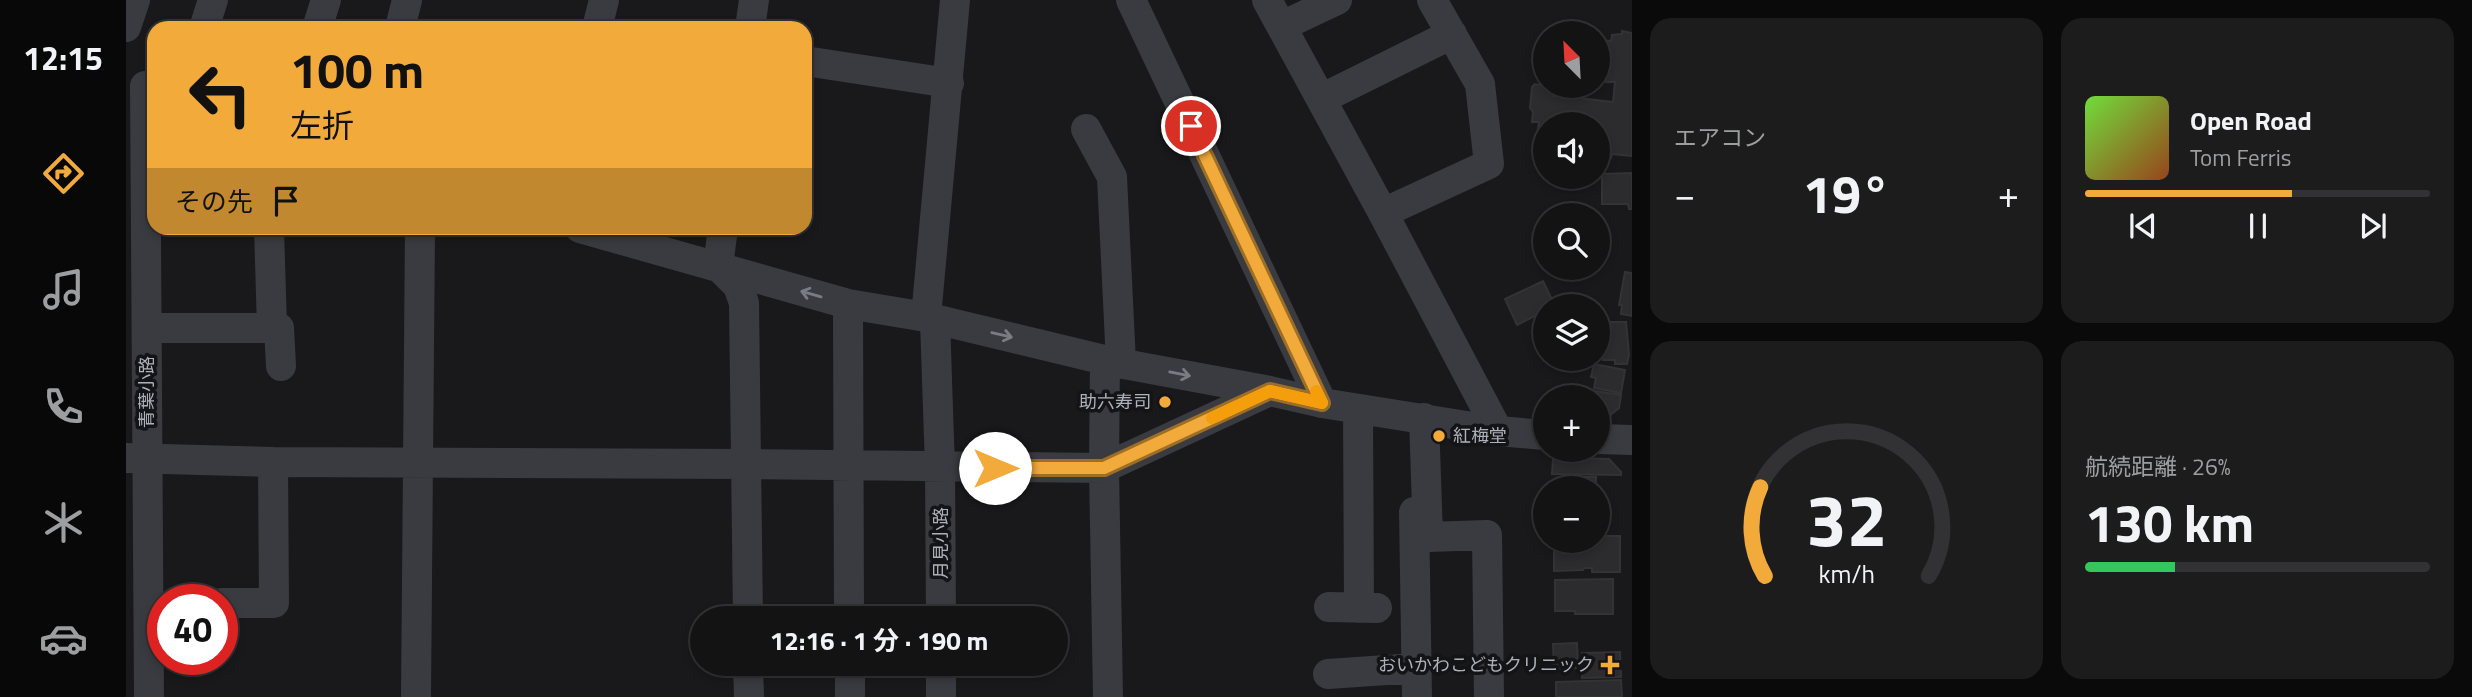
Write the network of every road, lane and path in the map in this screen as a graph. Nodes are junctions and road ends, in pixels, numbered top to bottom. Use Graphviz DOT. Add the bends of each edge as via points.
graph roads {
  1 [pos="135,0"];
  2 [pos="213,0"];
  3 [pos="327,0"];
  4 [pos="407,0"];
  5 [pos="604,0"];
  6 [pos="754,0"];
  7 [pos="955,0"];
  8 [pos="1131,0"];
  9 [pos="1267,0"];
  10 [pos="1337,0"];
  11 [pos="1432,0"];
  12 [pos="206,21"];
  13 [pos="320,21"];
  14 [pos="402,21"];
  15 [pos="599,21"];
  16 [pos="751,21"];
  17 [pos="1282,26"];
  18 [pos="126,27"];
  19 [pos="1452,34"];
  20 [pos="812,62"];
  21 [pos="949,83"];
  22 [pos="142,85"];
  23 [pos="1321,99"];
  24 [pos="1086,129"];
  25 [pos="1384,213"];
  26 [pos="269,235"];
  27 [pos="420,235"];
  28 [pos="605,235"];
  29 [pos="722,235"];
  30 [pos="718,266"];
  31 [pos="848,304"];
  32 [pos="931,318"];
  33 [pos="147,328"];
  34 [pos="272,328"];
  35 [pos="1113,362"];
  36 [pos="281,366"];
  37 [pos="1270,391"];
  38 [pos="1322,403"];
  39 [pos="1358,409"];
  40 [pos="1418,417"];
  41 [pos="1498,431"];
  42 [pos="1533,434"];
  43 [pos="1610,439"];
  44 [pos="1632,440"];
  45 [pos="137,458"];
  46 [pos="416,462"];
  47 [pos="273,463"];
  48 [pos="746,464"];
  49 [pos="848,466"];
  50 [pos="940,468"];
  51 [pos="1104,468"];
  52 [pos="154,584"];
  53 [pos="238,603"];
  54 [pos="748,606"];
  55 [pos="849,606"];
  56 [pos="941,606"];
  57 [pos="1329,607"];
  58 [pos="1416,668"];
  59 [pos="1328,674"];
  60 [pos="151,675"];
  61 [pos="748,676"];
  62 [pos="850,676"];
  63 [pos="941,676"];
  64 [pos="149,697"];
  65 [pos="416,697"];
  66 [pos="749,697"];
  67 [pos="850,697"];
  68 [pos="941,697"];
  69 [pos="1108,697"];
  70 [pos="1417,697"];
  71 [pos="1489,697"];
  1 -- 18 [label="street"];
  2 -- 12 [label="street"];
  3 -- 13 [label="street"];
  4 -- 14 [label="street"];
  5 -- 15 [label="street"];
  6 -- 16 [label="street"];
  7 -- 21 [label="street, 月見小路"];
  8 -- 38 [label="street"];
  9 -- 17 [label="street"];
  10 -- 17 [label="street"];
  11 -- 19 [label="street"];
  17 -- 23 [label="street"];
  19 -- 23 [label="street"];
  19 -- 25 [label="street" via="1480,84 1489,164"];
  20 -- 21 [label="street"];
  21 -- 32 [label="street, 月見小路"];
  22 -- 33 [label="street, 青葉小路"];
  23 -- 25 [label="street"];
  24 -- 35 [label="street" via="1112,177"];
  25 -- 41 [label="street"];
  26 -- 34 [label="street"];
  27 -- 46 [label="street"];
  28 -- 30 [label="street"];
  29 -- 30 [label="street"];
  31 -- 30 [label="street, one-way"];
  30 -- 48 [label="street" via="738,286 744,303"];
  31 -- 32 [label="street"];
  31 -- 49 [label="street"];
  32 -- 35 [label="street, one-way"];
  32 -- 50 [label="street, 月見小路"];
  33 -- 34 [label="street"];
  33 -- 45 [label="street, 青葉小路"];
  34 -- 36 [label="street" via="279,328"];
  35 -- 37 [label="street, one-way"];
  35 -- 51 [label="street"];
  37 -- 38 [label="street"];
  37 -- 51 [label="street"];
  38 -- 39 [label="street"];
  39 -- 40 [label="street"];
  39 -- 57 [label="street" via="1368,608"];
  40 -- 41 [label="street"];
  40 -- 58 [label="street"];
  40 -- 71 [label="street" via="1428,537 1487,535"];
  41 -- 42 [label="street"];
  43 -- 44 [label="street"];
  45 -- 47 [label="street"];
  45 -- 52 [label="street, 青葉小路"];
  46 -- 47 [label="street"];
  46 -- 48 [label="street"];
  46 -- 65 [label="street"];
  47 -- 53 [label="street" via="274,603"];
  48 -- 49 [label="street"];
  48 -- 54 [label="street"];
  49 -- 50 [label="street"];
  49 -- 55 [label="street"];
  50 -- 51 [label="street"];
  50 -- 56 [label="street, 月見小路"];
  51 -- 69 [label="street"];
  58 -- 59 [label="street"];
  58 -- 70 [label="street"];
  60 -- 64 [label="street, 青葉小路"];
  61 -- 66 [label="street"];
  62 -- 67 [label="street"];
  63 -- 68 [label="street"];
}
